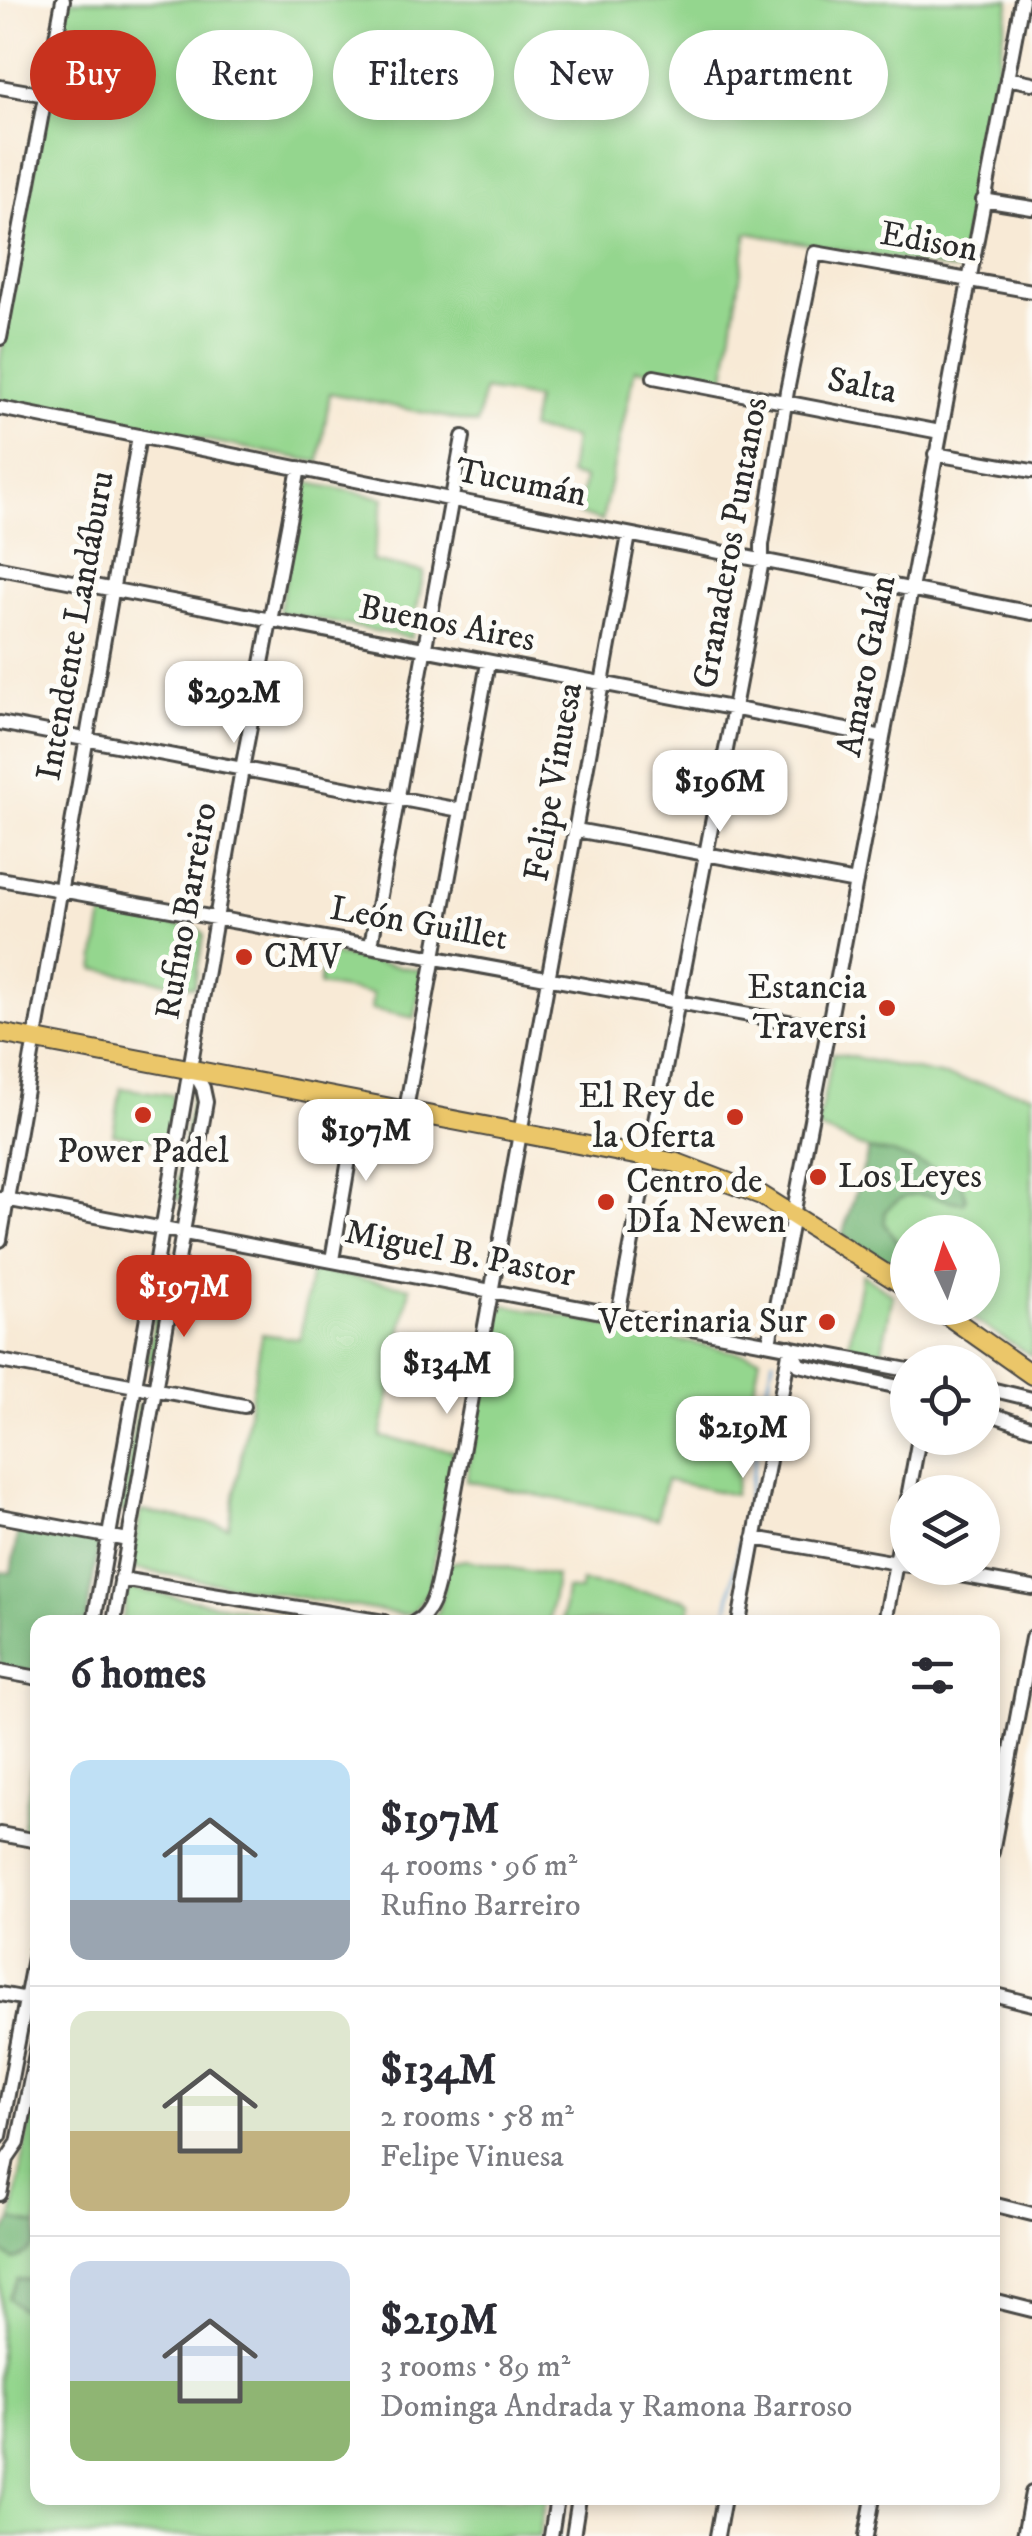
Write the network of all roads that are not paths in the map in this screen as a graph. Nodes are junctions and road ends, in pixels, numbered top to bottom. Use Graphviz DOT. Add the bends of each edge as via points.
graph roads {
  1 [pos="62,0"];
  2 [pos="1022,0"];
  3 [pos="57,30"];
  4 [pos="1007,78"];
  5 [pos="1032,83"];
  6 [pos="0,86"];
  7 [pos="30,92"];
  8 [pos="41,120"];
  9 [pos="983,200"];
  10 [pos="1032,208"];
  11 [pos="0,248"];
  12 [pos="17,251"];
  13 [pos="815,252"];
  14 [pos="968,280"];
  15 [pos="1032,291"];
  16 [pos="0,338"];
  17 [pos="654,377"];
  18 [pos="786,402"];
  19 [pos="0,408"];
  20 [pos="940,432"];
  21 [pos="139,436"];
  22 [pos="463,437"];
  23 [pos="936,454"];
  24 [pos="299,468"];
  25 [pos="1032,471"];
  26 [pos="452,500"];
  27 [pos="628,535"];
  28 [pos="762,561"];
  29 [pos="0,568"];
  30 [pos="112,588"];
  31 [pos="913,589"];
  32 [pos="1032,613"];
  33 [pos="270,620"];
  34 [pos="424,650"];
  35 [pos="488,663"];
  36 [pos="603,684"];
  37 [pos="733,708"];
  38 [pos="0,722"];
  39 [pos="883,737"];
  40 [pos="86,739"];
  41 [pos="242,769"];
  42 [pos="398,799"];
  43 [pos="460,810"];
  44 [pos="576,830"];
  45 [pos="706,854"];
  46 [pos="0,880"];
  47 [pos="856,882"];
  48 [pos="60,890"];
  49 [pos="218,918"];
  50 [pos="371,945"];
  51 [pos="434,957"];
  52 [pos="550,978"];
  53 [pos="677,1002"];
  54 [pos="827,1029"];
  55 [pos="0,1033"];
  56 [pos="34,1040"];
  57 [pos="192,1068"];
  58 [pos="359,1101"];
  59 [pos="406,1109"];
  60 [pos="520,1131"];
  61 [pos="646,1154"];
  62 [pos="4,1199"];
  63 [pos="792,1213"];
  64 [pos="163,1229"];
  65 [pos="181,1232"];
  66 [pos="0,1240"];
  67 [pos="332,1260"];
  68 [pos="890,1276"];
  69 [pos="492,1290"];
  70 [pos="618,1314"];
  71 [pos="961,1325"];
  72 [pos="769,1342"];
  73 [pos="790,1347"];
  74 [pos="0,1361"];
  75 [pos="890,1366"];
  76 [pos="1032,1375"];
  77 [pos="890,1385"];
  78 [pos="136,1386"];
  79 [pos="154,1389"];
  80 [pos="1000,1391"];
  81 [pos="1032,1399"];
  82 [pos="244,1406"];
  83 [pos="1000,1417"];
  84 [pos="1032,1428"];
  85 [pos="0,1516"];
  86 [pos="109,1538"];
  87 [pos="754,1538"];
  88 [pos="128,1540"];
  89 [pos="890,1562"];
  90 [pos="121,1580"];
  91 [pos="1000,1582"];
  92 [pos="895,1585"];
  93 [pos="1032,1588"];
  94 [pos="95,1615"];
  95 [pos="115,1615"];
  96 [pos="340,1615"];
  97 [pos="425,1615"];
  98 [pos="739,1615"];
  99 [pos="887,1615"];
  100 [pos="1032,1638"];
  101 [pos="0,1671"];
  102 [pos="30,1677"];
  103 [pos="1000,1771"];
  104 [pos="0,1834"];
  105 [pos="30,1840"];
  106 [pos="0,1994"];
  107 [pos="1000,1996"];
  108 [pos="30,2000"];
  109 [pos="1032,2004"];
  110 [pos="30,2009"];
  111 [pos="30,2084"];
  112 [pos="0,2139"];
  113 [pos="4,2157"];
  114 [pos="0,2194"];
  115 [pos="1000,2206"];
  116 [pos="1032,2214"];
  117 [pos="1000,2302"];
  118 [pos="1032,2310"];
  119 [pos="1032,2493"];
  120 [pos="557,2505"];
  121 [pos="579,2505"];
  122 [pos="723,2505"];
  123 [pos="872,2505"];
  124 [pos="551,2536"];
  125 [pos="573,2536"];
  126 [pos="717,2536"];
  127 [pos="866,2536"];
  128 [pos="1024,2536"];
  1 -- 3 [label="street"];
  2 -- 4 [label="street, Amaro Galán"];
  4 -- 5 [label="street"];
  4 -- 9 [label="street, Amaro Galán"];
  6 -- 7 [label="street"];
  8 -- 12 [label="street"];
  9 -- 10 [label="street"];
  9 -- 14 [label="street, Amaro Galán"];
  11 -- 12 [label="street"];
  12 -- 16 [label="street"];
  13 -- 14 [label="street, Edison"];
  13 -- 18 [label="street, Granaderos Puntanos"];
  14 -- 15 [label="street, Edison"];
  14 -- 20 [label="street, Amaro Galán"];
  17 -- 18 [label="street, Salta"];
  18 -- 20 [label="street, Salta"];
  18 -- 28 [label="street, Granaderos Puntanos"];
  19 -- 21 [label="street, Tucumán"];
  20 -- 23 [label="street, Amaro Galán"];
  21 -- 24 [label="street, Tucumán"];
  21 -- 30 [label="street, Intendente Landáburu"];
  22 -- 26 [label="street"];
  23 -- 25 [label="street"];
  23 -- 31 [label="street, Amaro Galán"];
  24 -- 26 [label="street, Tucumán"];
  24 -- 33 [label="street, Rufino Barreiro"];
  26 -- 27 [label="street, Tucumán"];
  26 -- 34 [label="street"];
  27 -- 28 [label="street, Tucumán"];
  27 -- 36 [label="street, Felipe Vinuesa"];
  28 -- 31 [label="street, Tucumán"];
  28 -- 37 [label="street, Granaderos Puntanos"];
  29 -- 30 [label="street, Buenos Aires"];
  30 -- 33 [label="street, Buenos Aires"];
  30 -- 40 [label="street, Intendente Landáburu"];
  31 -- 32 [label="street, Tucumán"];
  31 -- 39 [label="street, Amaro Galán"];
  33 -- 34 [label="street, Buenos Aires"];
  33 -- 41 [label="street, Rufino Barreiro"];
  34 -- 35 [label="street, Buenos Aires"];
  34 -- 42 [label="street"];
  35 -- 36 [label="street, Buenos Aires"];
  35 -- 43 [label="street"];
  36 -- 37 [label="street, Buenos Aires"];
  36 -- 44 [label="street, Felipe Vinuesa"];
  37 -- 39 [label="street, Buenos Aires"];
  37 -- 45 [label="street, Granaderos Puntanos"];
  38 -- 40 [label="street"];
  39 -- 47 [label="street, Amaro Galán"];
  40 -- 41 [label="street"];
  40 -- 48 [label="street, Intendente Landáburu"];
  41 -- 42 [label="street"];
  41 -- 49 [label="street, Rufino Barreiro"];
  42 -- 43 [label="street"];
  42 -- 50 [label="street"];
  43 -- 51 [label="street"];
  44 -- 45 [label="street"];
  44 -- 52 [label="street, Felipe Vinuesa"];
  45 -- 47 [label="street"];
  45 -- 53 [label="street, Granaderos Puntanos"];
  46 -- 48 [label="street, León Guillet"];
  47 -- 54 [label="street, Amaro Galán"];
  48 -- 49 [label="street, León Guillet"];
  48 -- 56 [label="street, Intendente Landáburu"];
  49 -- 50 [label="street, León Guillet"];
  49 -- 57 [label="street, Rufino Barreiro"];
  50 -- 51 [label="street, León Guillet"];
  51 -- 52 [label="street, León Guillet"];
  51 -- 59 [label="street"];
  52 -- 53 [label="street, León Guillet"];
  52 -- 60 [label="street, Felipe Vinuesa"];
  53 -- 54 [label="street, León Guillet"];
  53 -- 61 [label="street, Granaderos Puntanos"];
  54 -- 63 [label="street, Amaro Galán"];
  55 -- 56 [label="main road"];
  56 -- 57 [label="main road"];
  56 -- 62 [label="street, Intendente Landáburu"];
  57 -- 58 [label="main road"];
  57 -- 64 [label="street, Rufino Barreiro"];
  57 -- 65 [label="street, Rufino Barreiro" via="206,1102"];
  58 -- 59 [label="main road"];
  58 -- 67 [label="street"];
  59 -- 60 [label="main road"];
  60 -- 61 [label="main road"];
  60 -- 69 [label="street, Felipe Vinuesa"];
  61 -- 63 [label="main road" via="734,1182"];
  61 -- 70 [label="street, Granaderos Puntanos"];
  62 -- 64 [label="street, Miguel B. Pastor"];
  62 -- 66 [label="street, Intendente Landáburu"];
  63 -- 68 [label="main road"];
  63 -- 72 [label="street, Amaro Galán"];
  64 -- 65 [label="street, Miguel B. Pastor"];
  64 -- 78 [label="street, Rufino Barreiro"];
  65 -- 67 [label="street, Miguel B. Pastor"];
  65 -- 79 [label="street, Rufino Barreiro"];
  67 -- 69 [label="street, Miguel B. Pastor"];
  69 -- 70 [label="street, Miguel B. Pastor"];
  69 -- 97 [label="street, Felipe Vinuesa" via="444,1551"];
  70 -- 72 [label="street, Miguel B. Pastor"];
  71 -- 76 [label="main road"];
  72 -- 73 [label="street, Miguel B. Pastor"];
  73 -- 75 [label="street, Miguel B. Pastor"];
  73 -- 77 [label="street, Miguel B. Pastor" via="799,1365"];
  73 -- 87 [label="street"];
  74 -- 78 [label="street"];
  78 -- 79 [label="street"];
  78 -- 86 [label="street, Rufino Barreiro"];
  79 -- 82 [label="street"];
  79 -- 88 [label="street, Rufino Barreiro"];
  80 -- 81 [label="street"];
  83 -- 84 [label="street"];
  85 -- 86 [label="street"];
  86 -- 88 [label="street"];
  86 -- 94 [label="street, Rufino Barreiro"];
  87 -- 89 [label="street"];
  87 -- 98 [label="street"];
  88 -- 90 [label="street, Rufino Barreiro"];
  90 -- 95 [label="street, Rufino Barreiro"];
  90 -- 96 [label="street"];
  91 -- 93 [label="street"];
  92 -- 99 [label="street"];
  100 -- 103 [label="street"];
  101 -- 102 [label="street"];
  104 -- 105 [label="street"];
  106 -- 108 [label="street"];
  107 -- 109 [label="street"];
  110 -- 112 [label="street"];
  111 -- 113 [label="street" via="18,2143"];
  112 -- 113 [label="street"];
  113 -- 114 [label="street"];
  115 -- 116 [label="street"];
  117 -- 118 [label="street"];
  119 -- 128 [label="street"];
  120 -- 124 [label="street"];
  121 -- 125 [label="street"];
  122 -- 126 [label="street"];
  123 -- 127 [label="street"];
}
